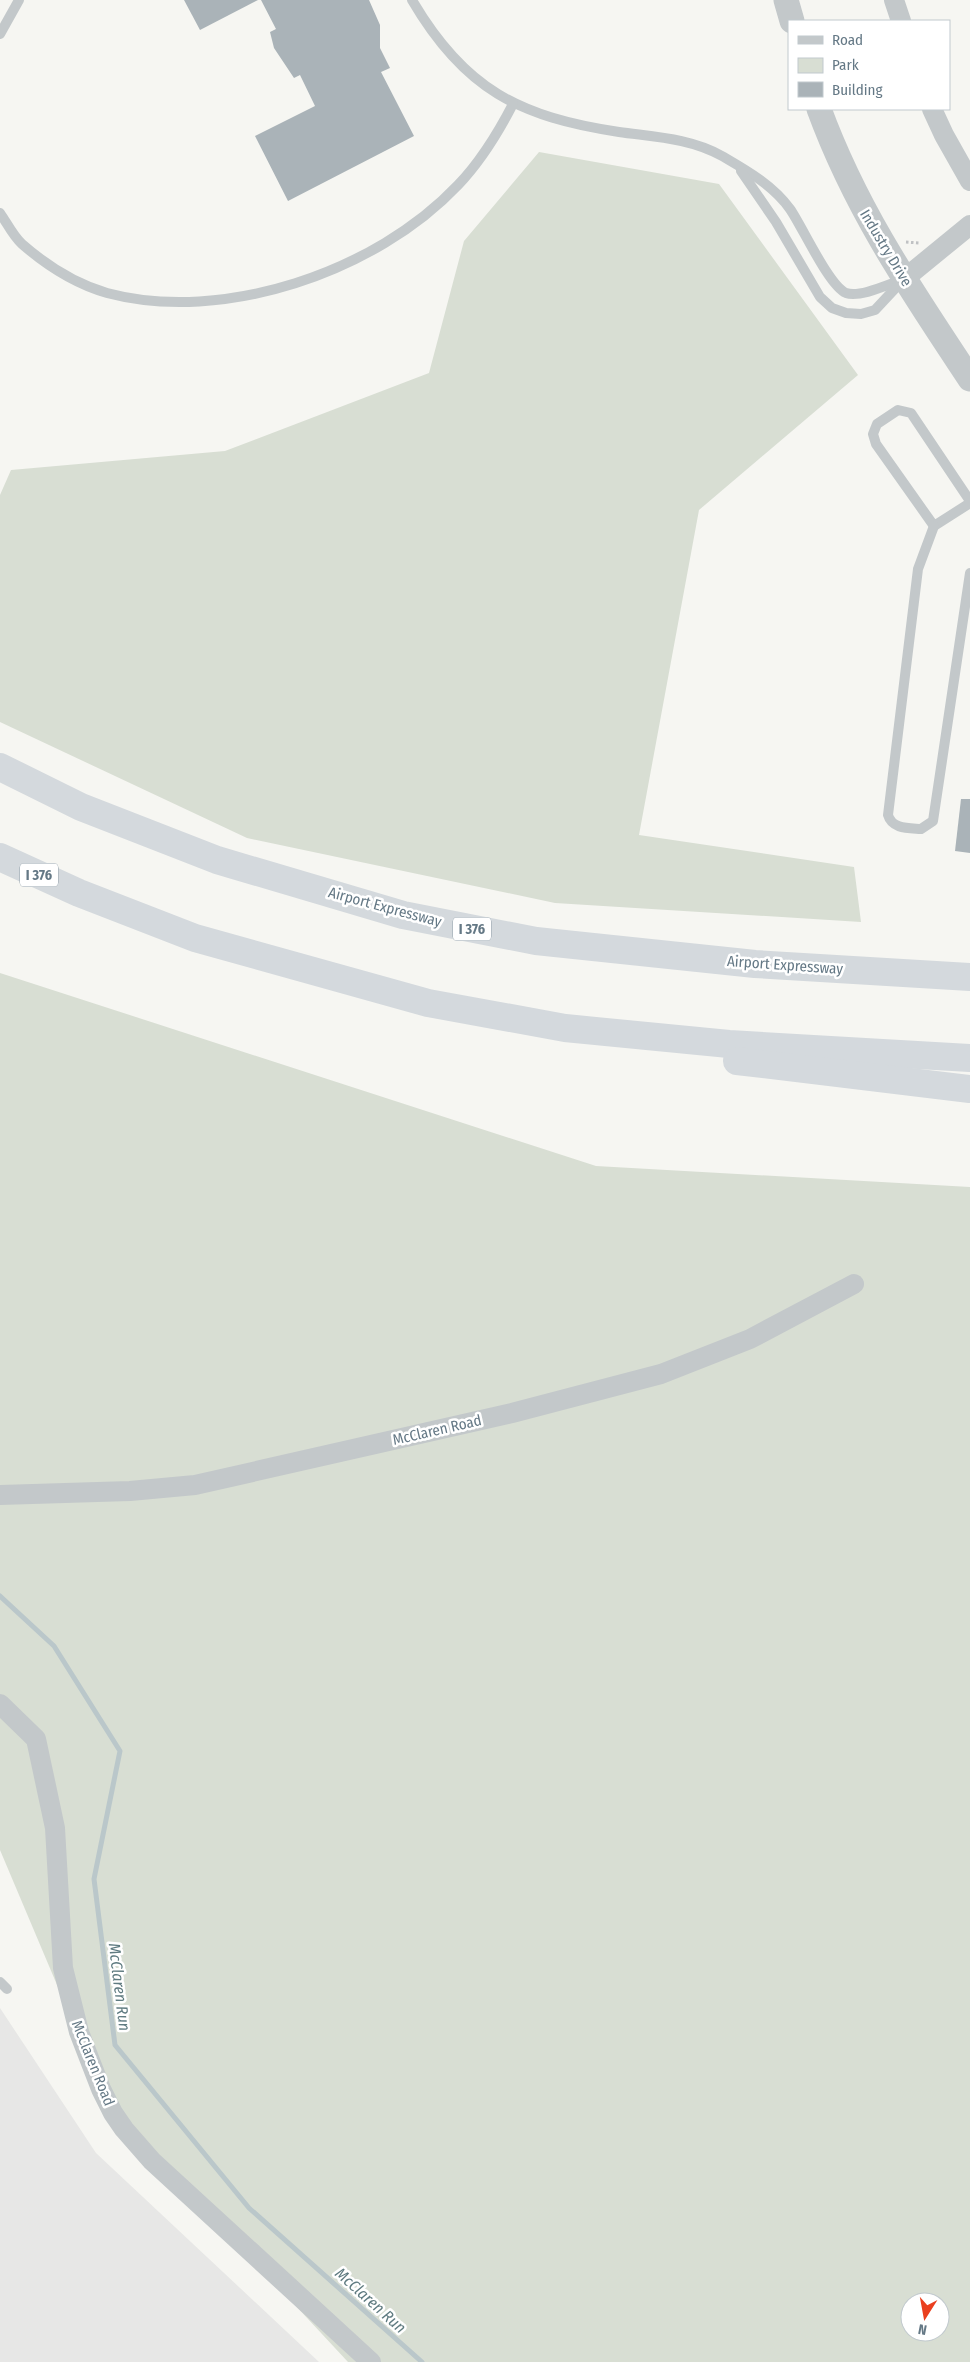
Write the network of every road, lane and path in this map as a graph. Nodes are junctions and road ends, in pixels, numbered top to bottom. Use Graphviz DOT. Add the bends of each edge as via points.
graph roads {
  1 [pos="19,0"];
  2 [pos="412,0"];
  3 [pos="786,0"];
  4 [pos="894,0"];
  5 [pos="792,20"];
  6 [pos="901,20"];
  7 [pos="0,34"];
  8 [pos="513,104"];
  9 [pos="818,110"];
  10 [pos="932,110"];
  11 [pos="739,168"];
  12 [pos="970,181"];
  13 [pos="0,213"];
  14 [pos="970,225"];
  15 [pos="900,236"];
  16 [pos="920,243"];
  17 [pos="814,250"];
  18 [pos="798,260"];
  19 [pos="904,279"];
  20 [pos="970,379"];
  21 [pos="970,502"];
  22 [pos="934,526"];
  23 [pos="970,573"];
  24 [pos="0,768"];
  25 [pos="0,857"];
  26 [pos="195,938"];
  27 [pos="755,964"];
  28 [pos="970,972"];
  29 [pos="970,977"];
  30 [pos="970,1058"];
  31 [pos="970,1089"];
  32 [pos="854,1284"];
  33 [pos="0,1495"];
  34 [pos="0,1704"];
  35 [pos="371,2362"];
  1 -- 7 [label="lane"];
  2 -- 8 [label="lane" via="457,62 492,92"];
  3 -- 5 [label="street"];
  4 -- 6 [label="street"];
  8 -- 11 [label="lane" via="570,122 683,142 721,156"];
  8 -- 13 [label="lane" via="480,159 458,185 406,229 343,267 256,292 217,300 152,302 106,292 62,274 20,242"];
  9 -- 19 [label="street, Industry Drive" via="850,186"];
  10 -- 12 [label="street"];
  11 -- 17 [label="lane" via="766,183 790,208"];
  11 -- 18 [label="lane"];
  14 -- 19 [label="street"];
  15 -- 16 [label="path" via="904,242"];
  17 -- 18 [label="lane"];
  17 -- 19 [label="lane" via="838,288 844,292 860,294"];
  18 -- 19 [label="lane" via="820,297 832,308 846,313 861,314 875,310"];
  19 -- 20 [label="street, Industry Drive"];
  21 -- 22 [label="lane"];
  21 -- 22 [label="lane" via="914,416 907,411 894,412 877,424 874,439"];
  22 -- 23 [label="lane" via="918,569 888,815 896,826 921,829 930,824 934,816"];
  24 -- 27 [label="highway, Airport Expressway / I 376" via="81,808 217,860 403,914 536,942"];
  25 -- 26 [label="highway, I 376"];
  26 -- 30 [label="highway, I 376" via="428,1003 565,1028 729,1044"];
  26 -- 31 [label="highway" via="356,996 504,1034"];
  27 -- 28 [label="highway"];
  27 -- 29 [label="highway, Airport Expressway / I 376"];
  32 -- 33 [label="street, McClaren Road" via="750,1339 661,1374 512,1413 195,1485 130,1491"];
  34 -- 35 [label="street, McClaren Road" via="36,1739 56,1828 60,1945 66,1987 87,2056 113,2113 152,2161"];
}
